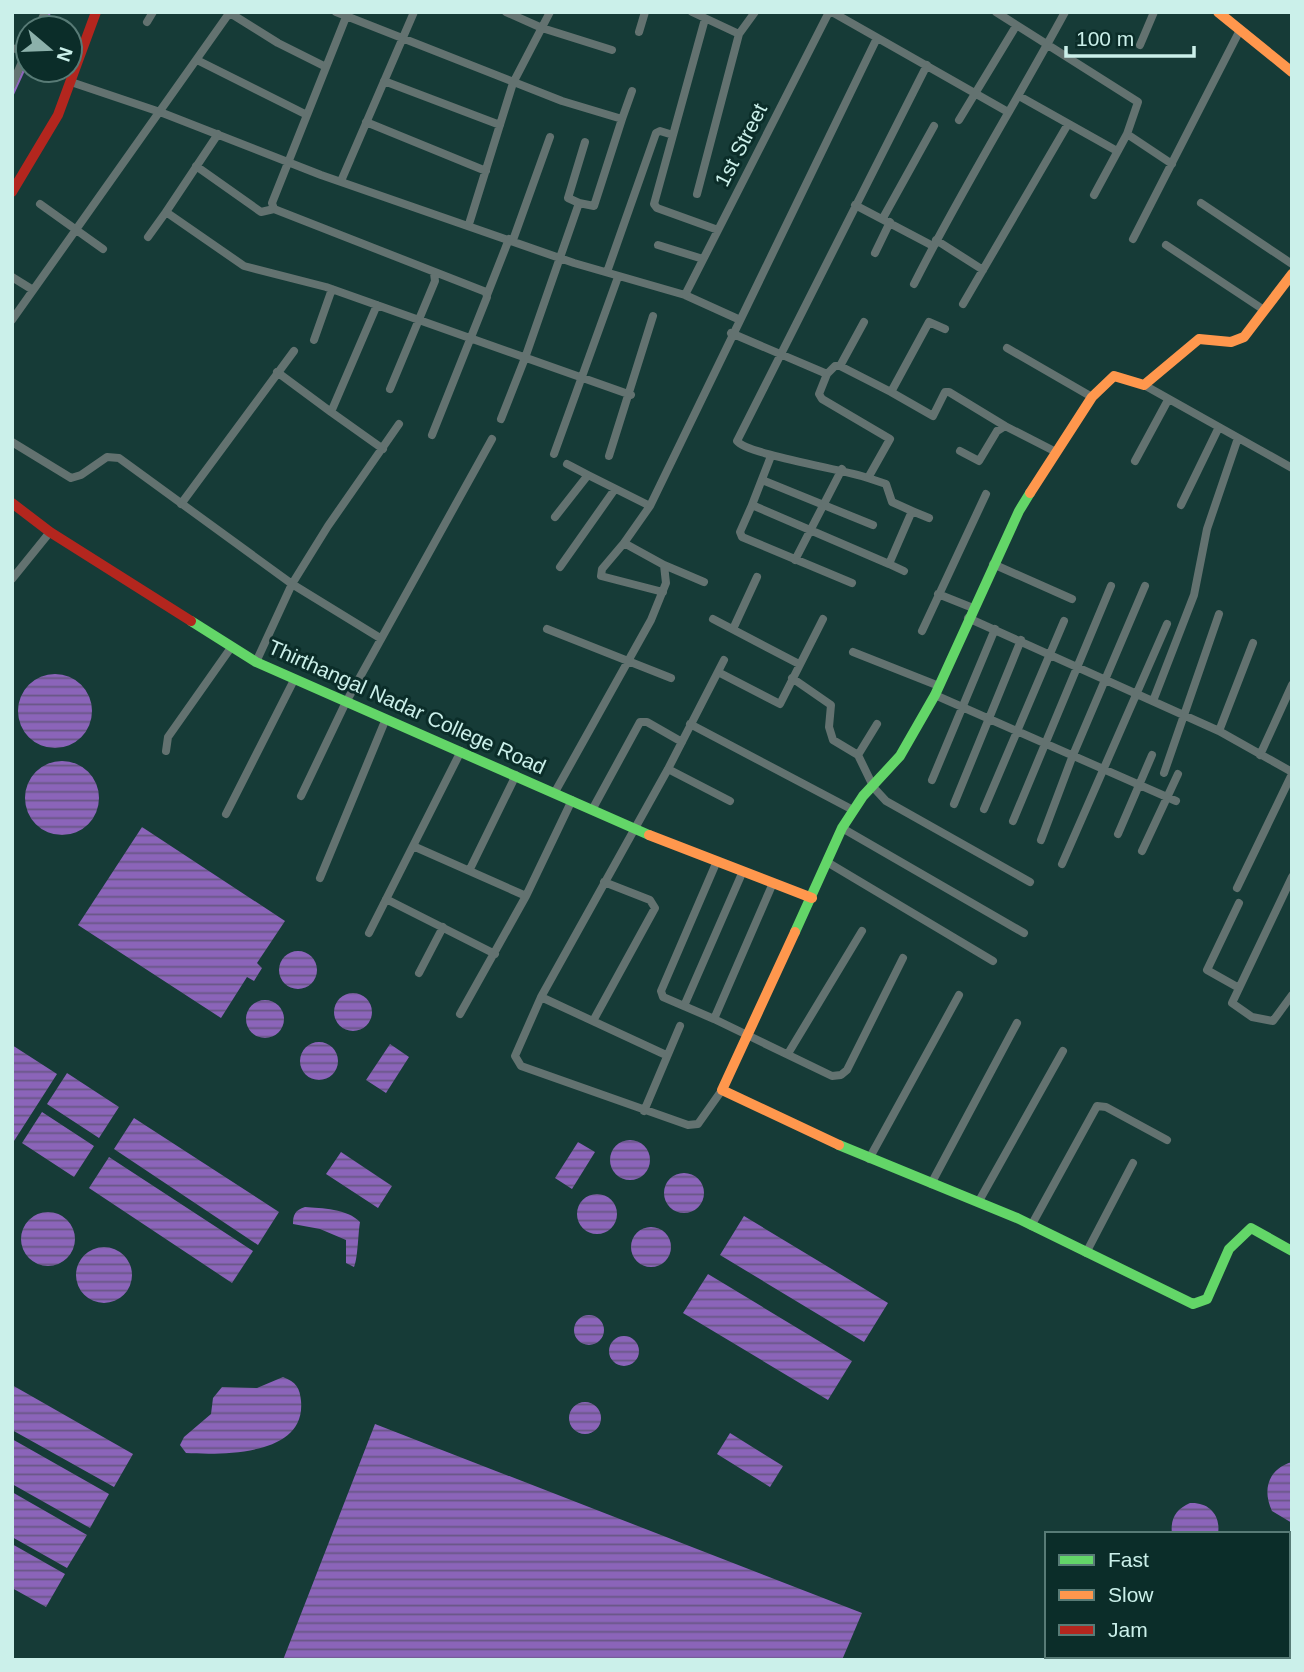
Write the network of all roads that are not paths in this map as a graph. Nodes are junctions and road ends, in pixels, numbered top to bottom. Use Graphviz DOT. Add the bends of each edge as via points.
graph roads {
  1 [pos="96,12"];
  2 [pos="153,12"];
  3 [pos="230,12"];
  4 [pos="336,12"];
  5 [pos="414,12"];
  6 [pos="506,12"];
  7 [pos="550,12"];
  8 [pos="645,12"];
  9 [pos="692,12"];
  10 [pos="755,12"];
  11 [pos="830,12"];
  12 [pos="996,12"];
  13 [pos="1065,12"];
  14 [pos="1154,12"];
  15 [pos="1218,12"];
  16 [pos="347,14"];
  17 [pos="705,19"];
  18 [pos="147,22"];
  19 [pos="1016,26"];
  20 [pos="542,28"];
  21 [pos="1240,30"];
  22 [pos="639,32"];
  23 [pos="739,34"];
  24 [pos="877,38"];
  25 [pos="402,39"];
  26 [pos="84,46"];
  27 [pos="1046,46"];
  28 [pos="1140,46"];
  29 [pos="612,50"];
  30 [pos="197,60"];
  31 [pos="927,65"];
  32 [pos="326,67"];
  33 [pos="1292,72"];
  34 [pos="384,81"];
  35 [pos="513,83"];
  36 [pos="70,84"];
  37 [pos="77,84"];
  38 [pos="632,91"];
  39 [pos="974,92"];
  40 [pos="1019,96"];
  41 [pos="160,112"];
  42 [pos="1008,112"];
  43 [pos="305,114"];
  44 [pos="622,119"];
  45 [pos="959,120"];
  46 [pos="366,122"];
  47 [pos="1068,124"];
  48 [pos="500,125"];
  49 [pos="934,126"];
  50 [pos="1127,134"];
  51 [pos="218,135"];
  52 [pos="673,135"];
  53 [pos="550,137"];
  54 [pos="585,142"];
  55 [pos="1117,151"];
  56 [pos="286,163"];
  57 [pos="1172,164"];
  58 [pos="196,166"];
  59 [pos="486,171"];
  60 [pos="341,181"];
  61 [pos="12,192"];
  62 [pos="697,194"];
  63 [pos="1094,195"];
  64 [pos="579,202"];
  65 [pos="1201,202"];
  66 [pos="40,204"];
  67 [pos="855,205"];
  68 [pos="274,209"];
  69 [pos="166,212"];
  70 [pos="887,220"];
  71 [pos="469,224"];
  72 [pos="76,230"];
  73 [pos="718,230"];
  74 [pos="148,237"];
  75 [pos="1133,239"];
  76 [pos="511,240"];
  77 [pos="935,243"];
  78 [pos="658,244"];
  79 [pos="1166,245"];
  80 [pos="103,249"];
  81 [pos="875,253"];
  82 [pos="559,257"];
  83 [pos="704,259"];
  84 [pos="1292,264"];
  85 [pos="983,270"];
  86 [pos="607,272"];
  87 [pos="434,273"];
  88 [pos="1292,274"];
  89 [pos="12,277"];
  90 [pos="618,277"];
  91 [pos="914,284"];
  92 [pos="332,289"];
  93 [pos="33,290"];
  94 [pos="487,295"];
  95 [pos="685,295"];
  96 [pos="963,304"];
  97 [pos="377,305"];
  98 [pos="1264,310"];
  99 [pos="653,317"];
  100 [pos="738,319"];
  101 [pos="12,320"];
  102 [pos="416,320"];
  103 [pos="864,322"];
  104 [pos="945,329"];
  105 [pos="731,334"];
  106 [pos="470,338"];
  107 [pos="314,340"];
  108 [pos="1007,348"];
  109 [pos="293,351"];
  110 [pos="781,354"];
  111 [pos="525,358"];
  112 [pos="840,366"];
  113 [pos="277,372"];
  114 [pos="827,374"];
  115 [pos="580,377"];
  116 [pos="1144,385"];
  117 [pos="390,389"];
  118 [pos="891,392"];
  119 [pos="631,395"];
  120 [pos="1092,397"];
  121 [pos="1168,400"];
  122 [pos="331,412"];
  123 [pos="501,419"];
  124 [pos="400,424"];
  125 [pos="1005,426"];
  126 [pos="1218,429"];
  127 [pos="432,435"];
  128 [pos="1238,438"];
  129 [pos="492,439"];
  130 [pos="12,442"];
  131 [pos="383,449"];
  132 [pos="960,451"];
  133 [pos="1056,452"];
  134 [pos="554,454"];
  135 [pos="609,456"];
  136 [pos="771,456"];
  137 [pos="1135,461"];
  138 [pos="567,464"];
  139 [pos="1292,468"];
  140 [pos="842,469"];
  141 [pos="588,475"];
  142 [pos="868,478"];
  143 [pos="762,480"];
  144 [pos="615,489"];
  145 [pos="986,494"];
  146 [pos="12,503"];
  147 [pos="825,503"];
  148 [pos="181,504"];
  149 [pos="752,505"];
  150 [pos="1181,505"];
  151 [pos="650,506"];
  152 [pos="912,512"];
  153 [pos="555,517"];
  154 [pos="929,518"];
  155 [pos="873,525"];
  156 [pos="50,532"];
  157 [pos="810,533"];
  158 [pos="624,543"];
  159 [pos="796,560"];
  160 [pos="889,564"];
  161 [pos="664,565"];
  162 [pos="993,565"];
  163 [pos="560,567"];
  164 [pos="904,571"];
  165 [pos="757,577"];
  166 [pos="12,579"];
  167 [pos="704,582"];
  168 [pos="852,583"];
  169 [pos="292,584"];
  170 [pos="1111,586"];
  171 [pos="1145,586"];
  172 [pos="663,592"];
  173 [pos="938,594"];
  174 [pos="1073,599"];
  175 [pos="970,613"];
  176 [pos="1219,614"];
  177 [pos="713,619"];
  178 [pos="823,619"];
  179 [pos="1064,621"];
  180 [pos="1167,624"];
  181 [pos="547,629"];
  182 [pos="733,629"];
  183 [pos="995,629"];
  184 [pos="922,631"];
  185 [pos="380,638"];
  186 [pos="1021,640"];
  187 [pos="1253,643"];
  188 [pos="230,649"];
  189 [pos="853,652"];
  190 [pos="1048,652"];
  191 [pos="724,660"];
  192 [pos="256,662"];
  193 [pos="628,662"];
  194 [pos="799,664"];
  195 [pos="1077,666"];
  196 [pos="718,672"];
  197 [pos="671,678"];
  198 [pos="792,678"];
  199 [pos="1106,679"];
  200 [pos="294,680"];
  201 [pos="1292,685"];
  202 [pos="937,691"];
  203 [pos="1138,694"];
  204 [pos="1153,701"];
  205 [pos="345,704"];
  206 [pos="960,707"];
  207 [pos="1183,717"];
  208 [pos="990,720"];
  209 [pos="386,721"];
  210 [pos="690,724"];
  211 [pos="877,724"];
  212 [pos="1016,731"];
  213 [pos="1219,731"];
  214 [pos="682,742"];
  215 [pos="1044,742"];
  216 [pos="166,751"];
  217 [pos="461,751"];
  218 [pos="858,755"];
  219 [pos="1073,755"];
  220 [pos="1152,755"];
  221 [pos="1260,755"];
  222 [pos="1105,768"];
  223 [pos="668,769"];
  224 [pos="1164,773"];
  225 [pos="1292,773"];
  226 [pos="1178,774"];
  227 [pos="516,775"];
  228 [pos="932,780"];
  229 [pos="1139,784"];
  230 [pos="874,788"];
  231 [pos="555,792"];
  232 [pos="301,796"];
  233 [pos="1172,799"];
  234 [pos="572,800"];
  235 [pos="730,801"];
  236 [pos="954,804"];
  237 [pos="984,808"];
  238 [pos="592,810"];
  239 [pos="853,810"];
  240 [pos="226,814"];
  241 [pos="1013,821"];
  242 [pos="842,828"];
  243 [pos="635,829"];
  244 [pos="1118,834"];
  245 [pos="1041,840"];
  246 [pos="413,846"];
  247 [pos="1142,851"];
  248 [pos="717,861"];
  249 [pos="827,862"];
  250 [pos="1062,864"];
  251 [pos="470,869"];
  252 [pos="743,871"];
  253 [pos="1292,877"];
  254 [pos="320,878"];
  255 [pos="604,882"];
  256 [pos="1031,882"];
  257 [pos="773,883"];
  258 [pos="1237,888"];
  259 [pos="526,896"];
  260 [pos="812,898"];
  261 [pos="386,899"];
  262 [pos="1239,903"];
  263 [pos="443,927"];
  264 [pos="862,931"];
  265 [pos="369,933"];
  266 [pos="1024,933"];
  267 [pos="495,954"];
  268 [pos="903,958"];
  269 [pos="993,961"];
  270 [pos="419,973"];
  271 [pos="1239,988"];
  272 [pos="959,995"];
  273 [pos="1292,995"];
  274 [pos="541,998"];
  275 [pos="684,1006"];
  276 [pos="460,1014"];
  277 [pos="714,1018"];
  278 [pos="593,1021"];
  279 [pos="1017,1023"];
  280 [pos="680,1026"];
  281 [pos="748,1033"];
  282 [pos="1063,1051"];
  283 [pos="789,1052"];
  284 [pos="666,1055"];
  285 [pos="722,1090"];
  286 [pos="644,1111"];
  287 [pos="1167,1140"];
  288 [pos="869,1159"];
  289 [pos="1133,1163"];
  290 [pos="931,1184"];
  291 [pos="979,1201"];
  292 [pos="1031,1226"];
  293 [pos="1292,1251"];
  294 [pos="1086,1253"];
  1 -- 26 [label="street"];
  2 -- 18 [label="street"];
  3 -- 30 [label="street"];
  3 -- 32 [label="street"];
  4 -- 16 [label="street"];
  5 -- 25 [label="street"];
  6 -- 20 [label="street"];
  7 -- 20 [label="street"];
  8 -- 22 [label="street"];
  9 -- 17 [label="street"];
  10 -- 23 [label="street"];
  11 -- 24 [label="street"];
  11 -- 73 [label="street, 1st Street"];
  12 -- 19 [label="street"];
  13 -- 27 [label="street"];
  14 -- 28 [label="street"];
  15 -- 21 [label="street"];
  16 -- 25 [label="street"];
  16 -- 32 [label="street"];
  17 -- 23 [label="street"];
  17 -- 52 [label="street"];
  19 -- 27 [label="street"];
  19 -- 39 [label="street"];
  20 -- 29 [label="street"];
  20 -- 35 [label="street"];
  21 -- 33 [label="street"];
  21 -- 57 [label="street"];
  23 -- 62 [label="street"];
  24 -- 31 [label="street"];
  24 -- 100 [label="street"];
  25 -- 34 [label="street"];
  25 -- 35 [label="street"];
  27 -- 40 [label="street"];
  27 -- 50 [label="street" via="1138,102"];
  30 -- 41 [label="street"];
  30 -- 43 [label="street"];
  31 -- 39 [label="street"];
  31 -- 67 [label="street"];
  32 -- 43 [label="street"];
  34 -- 46 [label="street"];
  34 -- 48 [label="street"];
  35 -- 44 [label="street"];
  35 -- 48 [label="street"];
  36 -- 61 [label="street" via="58,115"];
  37 -- 41 [label="street"];
  38 -- 44 [label="street"];
  39 -- 42 [label="street"];
  39 -- 45 [label="street"];
  40 -- 42 [label="street"];
  40 -- 47 [label="street"];
  41 -- 51 [label="street"];
  41 -- 72 [label="street"];
  42 -- 77 [label="street"];
  43 -- 56 [label="street"];
  44 -- 64 [label="street" via="594,206"];
  46 -- 59 [label="street"];
  46 -- 60 [label="street"];
  47 -- 55 [label="street"];
  47 -- 85 [label="street"];
  48 -- 59 [label="street"];
  49 -- 70 [label="street"];
  50 -- 55 [label="street"];
  50 -- 57 [label="street"];
  51 -- 56 [label="street"];
  51 -- 58 [label="street"];
  52 -- 73 [label="street" via="654,206"];
  52 -- 86 [label="street" via="656,133"];
  53 -- 76 [label="street"];
  54 -- 64 [label="street" via="568,198"];
  55 -- 63 [label="street"];
  56 -- 60 [label="street"];
  56 -- 68 [label="street" via="272,197"];
  57 -- 75 [label="street"];
  58 -- 68 [label="street" via="261,212"];
  58 -- 69 [label="street"];
  59 -- 71 [label="street"];
  60 -- 71 [label="street"];
  64 -- 82 [label="street"];
  65 -- 84 [label="street"];
  66 -- 72 [label="street"];
  67 -- 70 [label="street"];
  67 -- 110 [label="street"];
  68 -- 87 [label="street"];
  69 -- 74 [label="street"];
  69 -- 92 [label="street" via="249,269"];
  70 -- 77 [label="street"];
  70 -- 81 [label="street"];
  71 -- 76 [label="street"];
  72 -- 80 [label="street"];
  72 -- 93 [label="street"];
  73 -- 83 [label="street, 1st Street"];
  76 -- 82 [label="street"];
  76 -- 94 [label="street"];
  77 -- 85 [label="street"];
  77 -- 91 [label="street"];
  78 -- 83 [label="street"];
  79 -- 98 [label="street"];
  82 -- 86 [label="street"];
  82 -- 111 [label="street"];
  83 -- 95 [label="street, 1st Street"];
  85 -- 96 [label="street"];
  86 -- 90 [label="street"];
  87 -- 94 [label="street"];
  87 -- 102 [label="street" via="435,281"];
  88 -- 98 [label="street"];
  89 -- 93 [label="street"];
  90 -- 95 [label="street"];
  90 -- 115 [label="street"];
  92 -- 97 [label="street"];
  92 -- 107 [label="street"];
  93 -- 101 [label="street"];
  94 -- 106 [label="street"];
  95 -- 100 [label="street"];
  97 -- 102 [label="street"];
  97 -- 122 [label="street"];
  98 -- 116 [label="street" via="1244,337 1231,342 1199,340"];
  99 -- 119 [label="street"];
  100 -- 105 [label="street"];
  102 -- 106 [label="street"];
  102 -- 117 [label="street"];
  103 -- 112 [label="street"];
  104 -- 118 [label="street" via="929,322"];
  105 -- 110 [label="street"];
  105 -- 151 [label="street"];
  106 -- 111 [label="street"];
  106 -- 127 [label="street"];
  108 -- 120 [label="street"];
  109 -- 113 [label="street"];
  110 -- 114 [label="street"];
  110 -- 136 [label="street" via="737,441"];
  111 -- 115 [label="street"];
  111 -- 123 [label="street"];
  112 -- 114 [label="street"];
  112 -- 118 [label="street"];
  113 -- 122 [label="street"];
  113 -- 148 [label="street"];
  114 -- 142 [label="street" via="819,394 822,399 890,439"];
  115 -- 119 [label="street"];
  115 -- 134 [label="street"];
  116 -- 120 [label="street" via="1114,376"];
  116 -- 121 [label="street"];
  118 -- 125 [label="street" via="933,416 949,391"];
  119 -- 135 [label="street"];
  120 -- 133 [label="street"];
  121 -- 126 [label="street"];
  121 -- 137 [label="street"];
  122 -- 131 [label="street"];
  124 -- 131 [label="street"];
  125 -- 132 [label="street" via="979,461"];
  125 -- 133 [label="street"];
  126 -- 128 [label="street"];
  126 -- 150 [label="street"];
  128 -- 139 [label="street"];
  128 -- 204 [label="street" via="1209,522 1194,596"];
  129 -- 185 [label="street"];
  130 -- 148 [label="street" via="71,478 107,457 119,458"];
  131 -- 169 [label="street"];
  133 -- 162 [label="street" via="1019,511"];
  136 -- 140 [label="street"];
  136 -- 143 [label="street"];
  138 -- 141 [label="street"];
  140 -- 142 [label="street"];
  140 -- 147 [label="street"];
  141 -- 144 [label="street"];
  141 -- 153 [label="street"];
  142 -- 152 [label="street" via="886,484 892,502"];
  143 -- 147 [label="street"];
  143 -- 149 [label="street"];
  144 -- 151 [label="street"];
  144 -- 163 [label="street"];
  145 -- 173 [label="street"];
  146 -- 156 [label="street, Thirthangal Nadar College Road"];
  147 -- 155 [label="street"];
  147 -- 157 [label="street"];
  148 -- 169 [label="street"];
  149 -- 157 [label="street"];
  149 -- 159 [label="street" via="742,537"];
  151 -- 158 [label="street"];
  152 -- 154 [label="street"];
  152 -- 160 [label="street"];
  156 -- 166 [label="street"];
  156 -- 188 [label="street, Thirthangal Nadar College Road"];
  157 -- 159 [label="street"];
  157 -- 160 [label="street"];
  158 -- 161 [label="street"];
  158 -- 172 [label="street" via="601,576"];
  159 -- 168 [label="street"];
  160 -- 164 [label="street"];
  161 -- 167 [label="street"];
  161 -- 172 [label="street"];
  162 -- 174 [label="street"];
  162 -- 175 [label="street"];
  165 -- 182 [label="street"];
  169 -- 185 [label="street"];
  169 -- 192 [label="street"];
  170 -- 195 [label="street"];
  171 -- 199 [label="street"];
  172 -- 193 [label="street"];
  173 -- 175 [label="street"];
  173 -- 184 [label="street"];
  175 -- 183 [label="street"];
  175 -- 202 [label="street"];
  176 -- 207 [label="street"];
  177 -- 182 [label="street"];
  178 -- 194 [label="street"];
  179 -- 190 [label="street"];
  180 -- 203 [label="street"];
  181 -- 193 [label="street"];
  182 -- 194 [label="street"];
  183 -- 186 [label="street"];
  183 -- 206 [label="street"];
  185 -- 205 [label="street"];
  186 -- 190 [label="street"];
  186 -- 208 [label="street"];
  187 -- 213 [label="street"];
  188 -- 192 [label="street, Thirthangal Nadar College Road"];
  188 -- 216 [label="street" via="167,737"];
  189 -- 202 [label="street"];
  190 -- 195 [label="street"];
  190 -- 212 [label="street"];
  191 -- 196 [label="street"];
  192 -- 200 [label="street, Thirthangal Nadar College Road"];
  193 -- 197 [label="street"];
  193 -- 231 [label="street"];
  194 -- 198 [label="street"];
  195 -- 199 [label="street"];
  195 -- 215 [label="street"];
  196 -- 198 [label="street" via="780,704"];
  196 -- 210 [label="street"];
  198 -- 218 [label="street" via="831,705 833,740"];
  199 -- 203 [label="street"];
  199 -- 219 [label="street"];
  200 -- 205 [label="street, Thirthangal Nadar College Road"];
  200 -- 240 [label="street"];
  201 -- 221 [label="street"];
  202 -- 206 [label="street"];
  202 -- 230 [label="street" via="900,755"];
  203 -- 204 [label="street"];
  203 -- 222 [label="street"];
  204 -- 207 [label="street"];
  205 -- 209 [label="street, Thirthangal Nadar College Road"];
  205 -- 232 [label="street"];
  206 -- 208 [label="street"];
  206 -- 228 [label="street"];
  207 -- 213 [label="street"];
  207 -- 224 [label="street"];
  208 -- 212 [label="street"];
  208 -- 236 [label="street"];
  209 -- 217 [label="street, Thirthangal Nadar College Road"];
  209 -- 254 [label="street"];
  210 -- 214 [label="street"];
  210 -- 239 [label="street"];
  211 -- 218 [label="street"];
  212 -- 215 [label="street"];
  212 -- 237 [label="street"];
  213 -- 221 [label="street"];
  214 -- 223 [label="street"];
  214 -- 238 [label="street" via="640,722"];
  215 -- 219 [label="street"];
  215 -- 241 [label="street"];
  217 -- 227 [label="street, Thirthangal Nadar College Road"];
  217 -- 246 [label="street"];
  218 -- 230 [label="street"];
  219 -- 222 [label="street"];
  219 -- 245 [label="street"];
  220 -- 229 [label="street"];
  221 -- 225 [label="street"];
  222 -- 229 [label="street"];
  222 -- 250 [label="street"];
  223 -- 235 [label="street"];
  223 -- 243 [label="street"];
  225 -- 258 [label="street"];
  226 -- 233 [label="street"];
  227 -- 231 [label="street, Thirthangal Nadar College Road"];
  227 -- 251 [label="street"];
  229 -- 233 [label="street"];
  229 -- 244 [label="street"];
  230 -- 239 [label="street"];
  230 -- 256 [label="street" via="886,801"];
  231 -- 234 [label="street, Thirthangal Nadar College Road"];
  233 -- 247 [label="street"];
  234 -- 238 [label="street, Thirthangal Nadar College Road"];
  234 -- 259 [label="street"];
  238 -- 243 [label="street, Thirthangal Nadar College Road"];
  239 -- 242 [label="street"];
  242 -- 249 [label="street"];
  242 -- 266 [label="street"];
  243 -- 248 [label="street, Thirthangal Nadar College Road"];
  243 -- 255 [label="street"];
  246 -- 251 [label="street"];
  246 -- 261 [label="street"];
  248 -- 252 [label="street, Thirthangal Nadar College Road"];
  248 -- 275 [label="street" via="661,988 663,997"];
  249 -- 260 [label="street"];
  249 -- 269 [label="street"];
  251 -- 259 [label="street"];
  252 -- 257 [label="street, Thirthangal Nadar College Road"];
  252 -- 275 [label="street"];
  253 -- 271 [label="street"];
  255 -- 274 [label="street"];
  255 -- 278 [label="street" via="650,900 655,908"];
  257 -- 260 [label="street, Thirthangal Nadar College Road"];
  257 -- 277 [label="street"];
  259 -- 267 [label="street"];
  260 -- 281 [label="street"];
  261 -- 263 [label="street"];
  261 -- 265 [label="street"];
  262 -- 271 [label="street" via="1207,970"];
  263 -- 267 [label="street"];
  263 -- 270 [label="street"];
  264 -- 283 [label="street"];
  267 -- 276 [label="street"];
  268 -- 283 [label="street" via="845,1073 832,1076"];
  271 -- 273 [label="street" via="1232,1003 1262,1021 1273,1021"];
  272 -- 288 [label="street"];
  274 -- 278 [label="street"];
  274 -- 286 [label="street" via="516,1051 517,1063"];
  275 -- 277 [label="street"];
  277 -- 281 [label="street"];
  278 -- 284 [label="street"];
  279 -- 290 [label="street"];
  280 -- 284 [label="street"];
  281 -- 283 [label="street"];
  281 -- 285 [label="street"];
  282 -- 291 [label="street"];
  284 -- 286 [label="street"];
  285 -- 286 [label="street" via="694,1125"];
  285 -- 288 [label="street"];
  287 -- 292 [label="street" via="1097,1106"];
  288 -- 290 [label="street"];
  289 -- 294 [label="street"];
  290 -- 291 [label="street"];
  291 -- 292 [label="street"];
  292 -- 294 [label="street"];
  293 -- 294 [label="street" via="1251,1228 1244,1231 1234,1240 1207,1299 1193,1304"];
}
